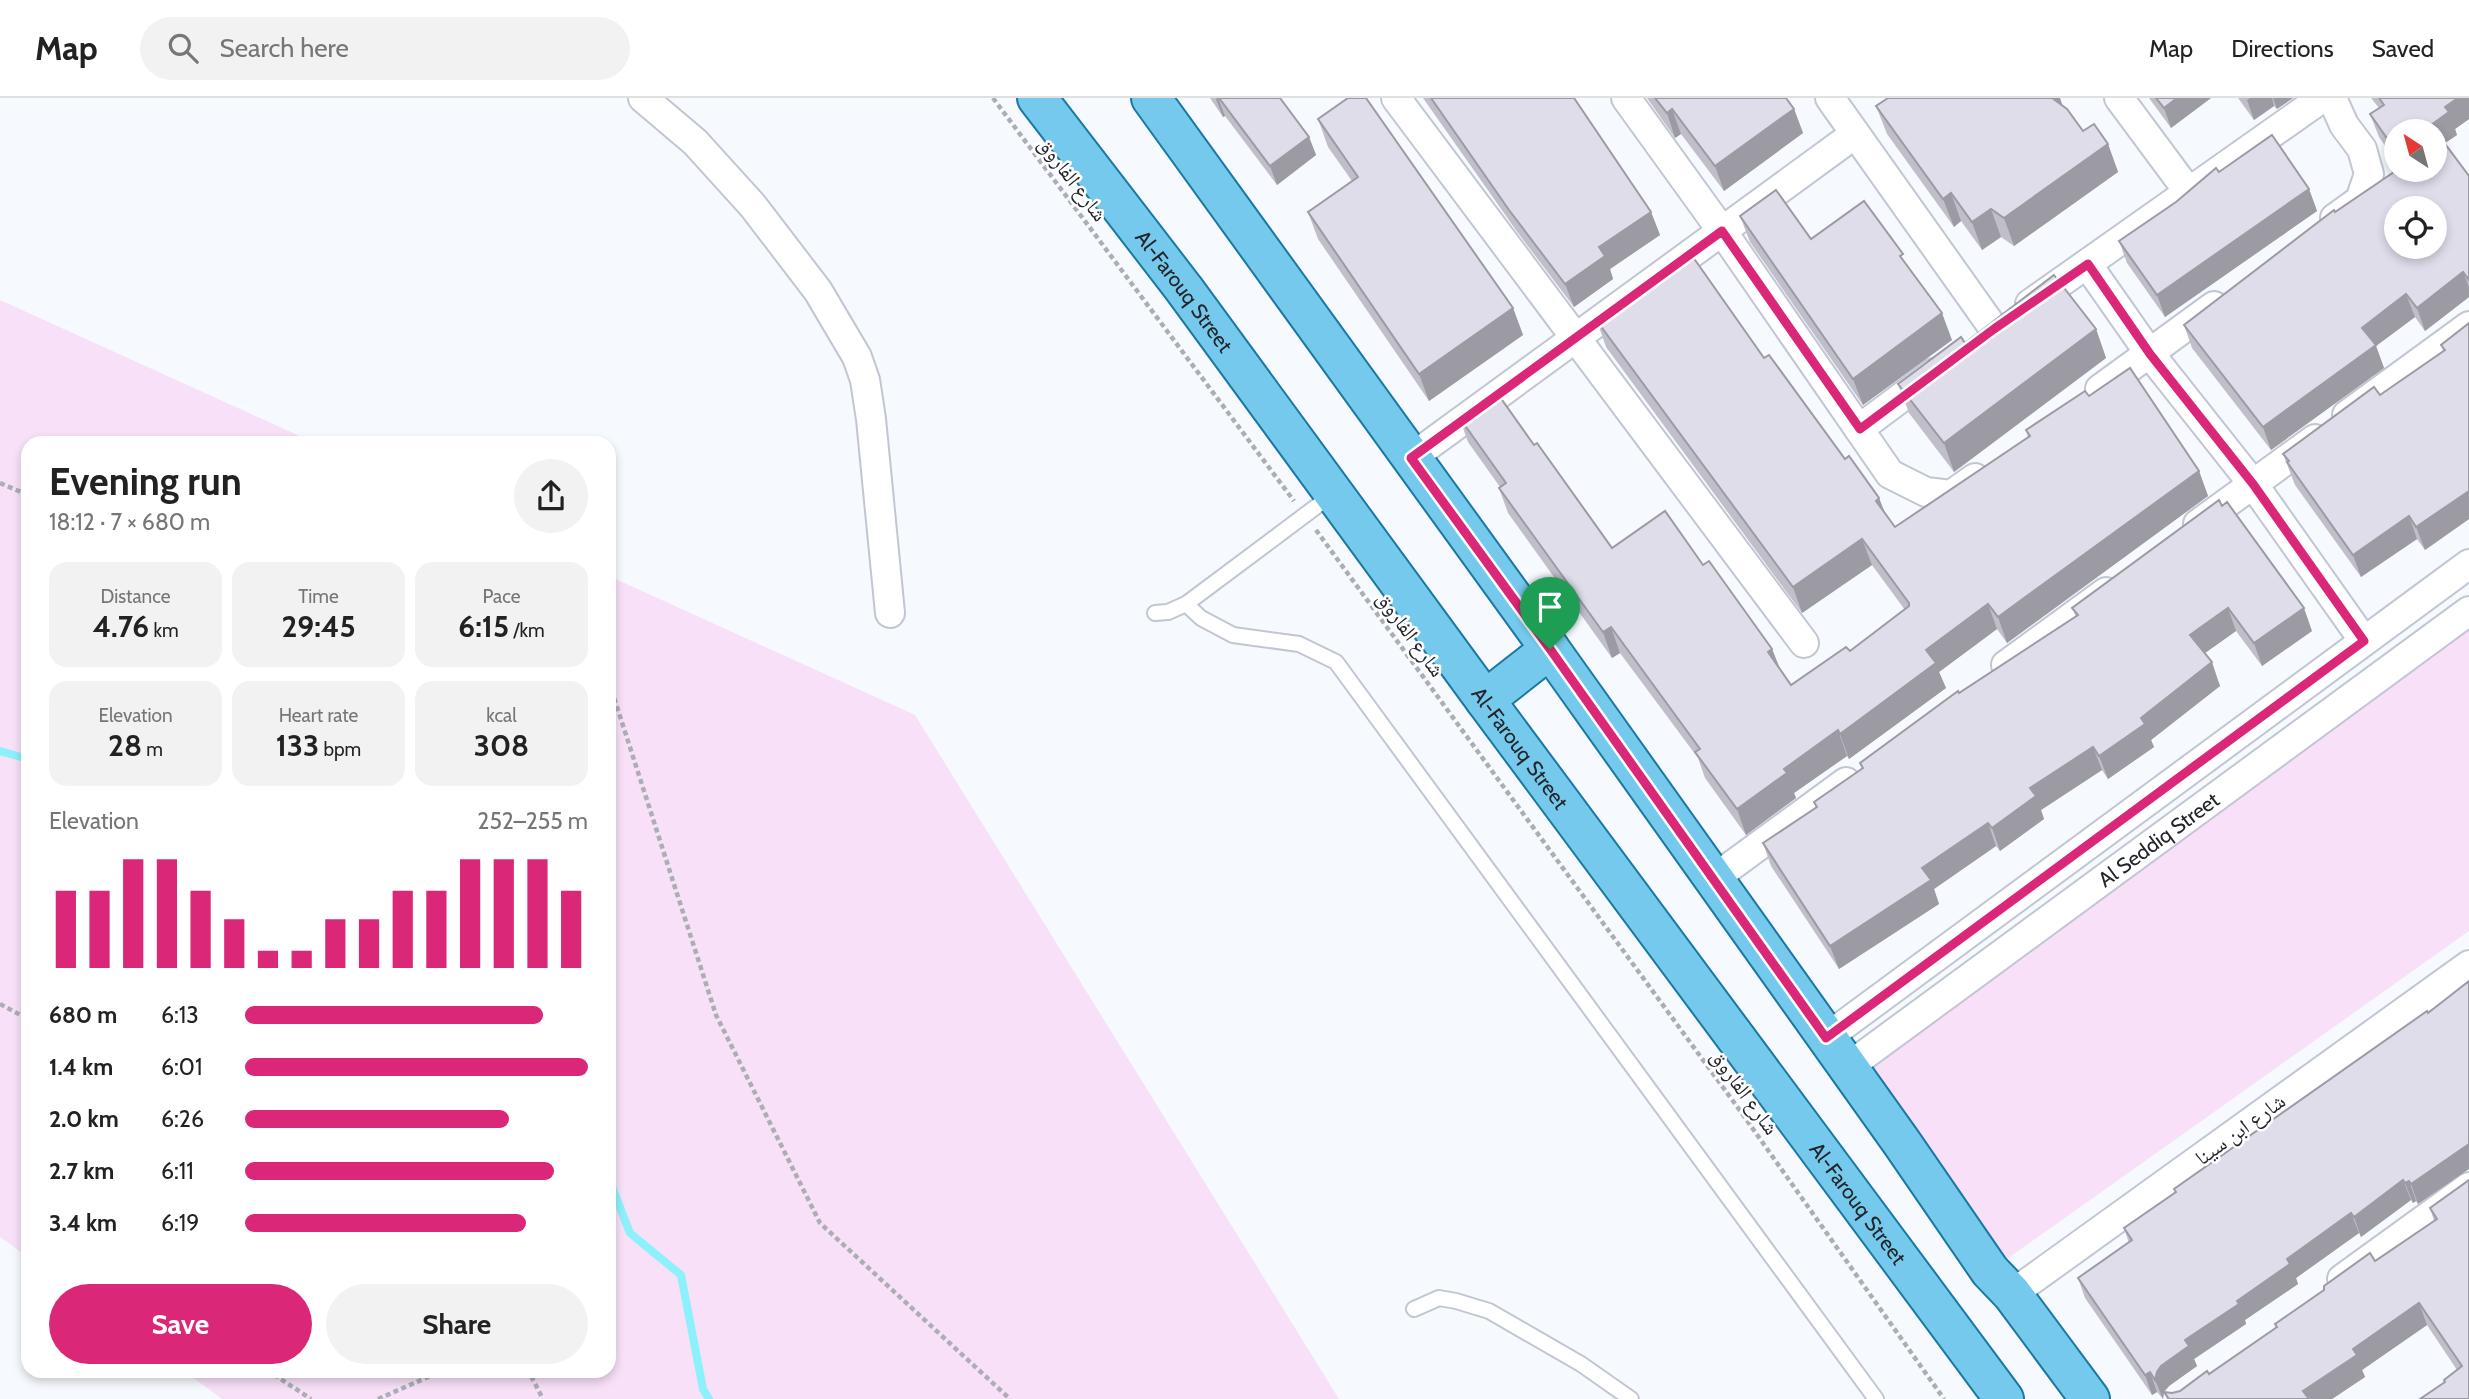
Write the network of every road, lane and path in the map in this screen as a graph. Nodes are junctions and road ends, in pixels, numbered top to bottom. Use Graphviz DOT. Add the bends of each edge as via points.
graph roads {
  1 [pos="643,98"];
  2 [pos="993,98"];
  3 [pos="1037,98"];
  4 [pos="1151,98"];
  5 [pos="1396,98"];
  6 [pos="1626,98"];
  7 [pos="1830,98"];
  8 [pos="2119,98"];
  9 [pos="2322,98"];
  10 [pos="2332,98"];
  11 [pos="1855,134"];
  12 [pos="2188,191"];
  13 [pos="1722,231"];
  14 [pos="2316,232"];
  15 [pos="2088,264"];
  16 [pos="2238,289"];
  17 [pos="2469,326"];
  18 [pos="1994,329"];
  19 [pos="1575,338"];
  20 [pos="2150,354"];
  21 [pos="2084,401"];
  22 [pos="1860,429"];
  23 [pos="1411,458"];
  24 [pos="1995,463"];
  25 [pos="0,483"];
  26 [pos="2253,484"];
  27 [pos="21,492"];
  28 [pos="1320,505"];
  29 [pos="2174,542"];
  30 [pos="2469,564"];
  31 [pos="2129,575"];
  32 [pos="1186,604"];
  33 [pos="2469,611"];
  34 [pos="890,613"];
  35 [pos="1155,614"];
  36 [pos="2364,641"];
  37 [pos="1804,643"];
  38 [pos="1550,649"];
  39 [pos="1983,682"];
  40 [pos="1485,700"];
  41 [pos="616,704"];
  42 [pos="1870,764"];
  43 [pos="1713,880"];
  44 [pos="2469,965"];
  45 [pos="0,1004"];
  46 [pos="21,1015"];
  47 [pos="1837,1053"];
  48 [pos="2469,1187"];
  49 [pos="2324,1293"];
  50 [pos="2012,1294"];
  51 [pos="1414,1308"];
  52 [pos="279,1378"];
  53 [pos="426,1378"];
  54 [pos="532,1378"];
  55 [pos="311,1399"];
  56 [pos="378,1399"];
  57 [pos="543,1399"];
  58 [pos="1010,1399"];
  59 [pos="1631,1399"];
  60 [pos="1876,1399"];
  61 [pos="1944,1399"];
  62 [pos="2004,1399"];
  63 [pos="2090,1399"];
  1 -- 34 [label="street" via="695,142 744,196 818,291 857,357 865,380"];
  2 -- 28 [label="path, شارع الفاروق"];
  3 -- 28 [label="main road, Al-Farouq Street" via="1184,289"];
  4 -- 23 [label="main road"];
  5 -- 19 [label="street"];
  6 -- 13 [label="street"];
  7 -- 11 [label="street"];
  8 -- 12 [label="street"];
  9 -- 12 [label="street"];
  10 -- 14 [label="street" via="2361,149 2369,174 2360,200"];
  11 -- 13 [label="street"];
  11 -- 18 [label="street"];
  12 -- 15 [label="street"];
  13 -- 19 [label="street"];
  13 -- 22 [label="street"];
  15 -- 18 [label="street"];
  15 -- 20 [label="street"];
  16 -- 20 [label="street"];
  17 -- 26 [label="street"];
  18 -- 22 [label="street"];
  19 -- 23 [label="street"];
  19 -- 37 [label="street"];
  20 -- 21 [label="street"];
  20 -- 26 [label="street"];
  22 -- 24 [label="street" via="1891,474 1926,492 1951,495"];
  23 -- 38 [label="main road"];
  25 -- 27 [label="path"];
  26 -- 29 [label="street"];
  26 -- 36 [label="street"];
  28 -- 32 [label="lane"];
  28 -- 40 [label="main road, Al-Farouq Street"];
  28 -- 61 [label="path, شارع الفاروق"];
  30 -- 36 [label="street, Al Seddiq Street"];
  31 -- 39 [label="street"];
  32 -- 35 [label="lane"];
  32 -- 60 [label="lane" via="1233,635 1299,644 1336,662"];
  33 -- 47 [label="street, Al Seddiq Street"];
  36 -- 47 [label="street, Al Seddiq Street"];
  38 -- 40 [label="main road"];
  38 -- 43 [label="main road"];
  40 -- 62 [label="main road, Al-Farouq Street"];
  41 -- 58 [label="path" via="716,1014 820,1223"];
  42 -- 43 [label="street"];
  43 -- 47 [label="main road"];
  44 -- 50 [label="street, شارع ابن سينا"];
  45 -- 46 [label="path"];
  47 -- 50 [label="main road" via="1990,1271"];
  48 -- 49 [label="street"];
  50 -- 63 [label="main road"];
  51 -- 59 [label="lane" via="1439,1298 1489,1311"];
  52 -- 55 [label="path"];
  53 -- 56 [label="path"];
  54 -- 57 [label="path"];
}
